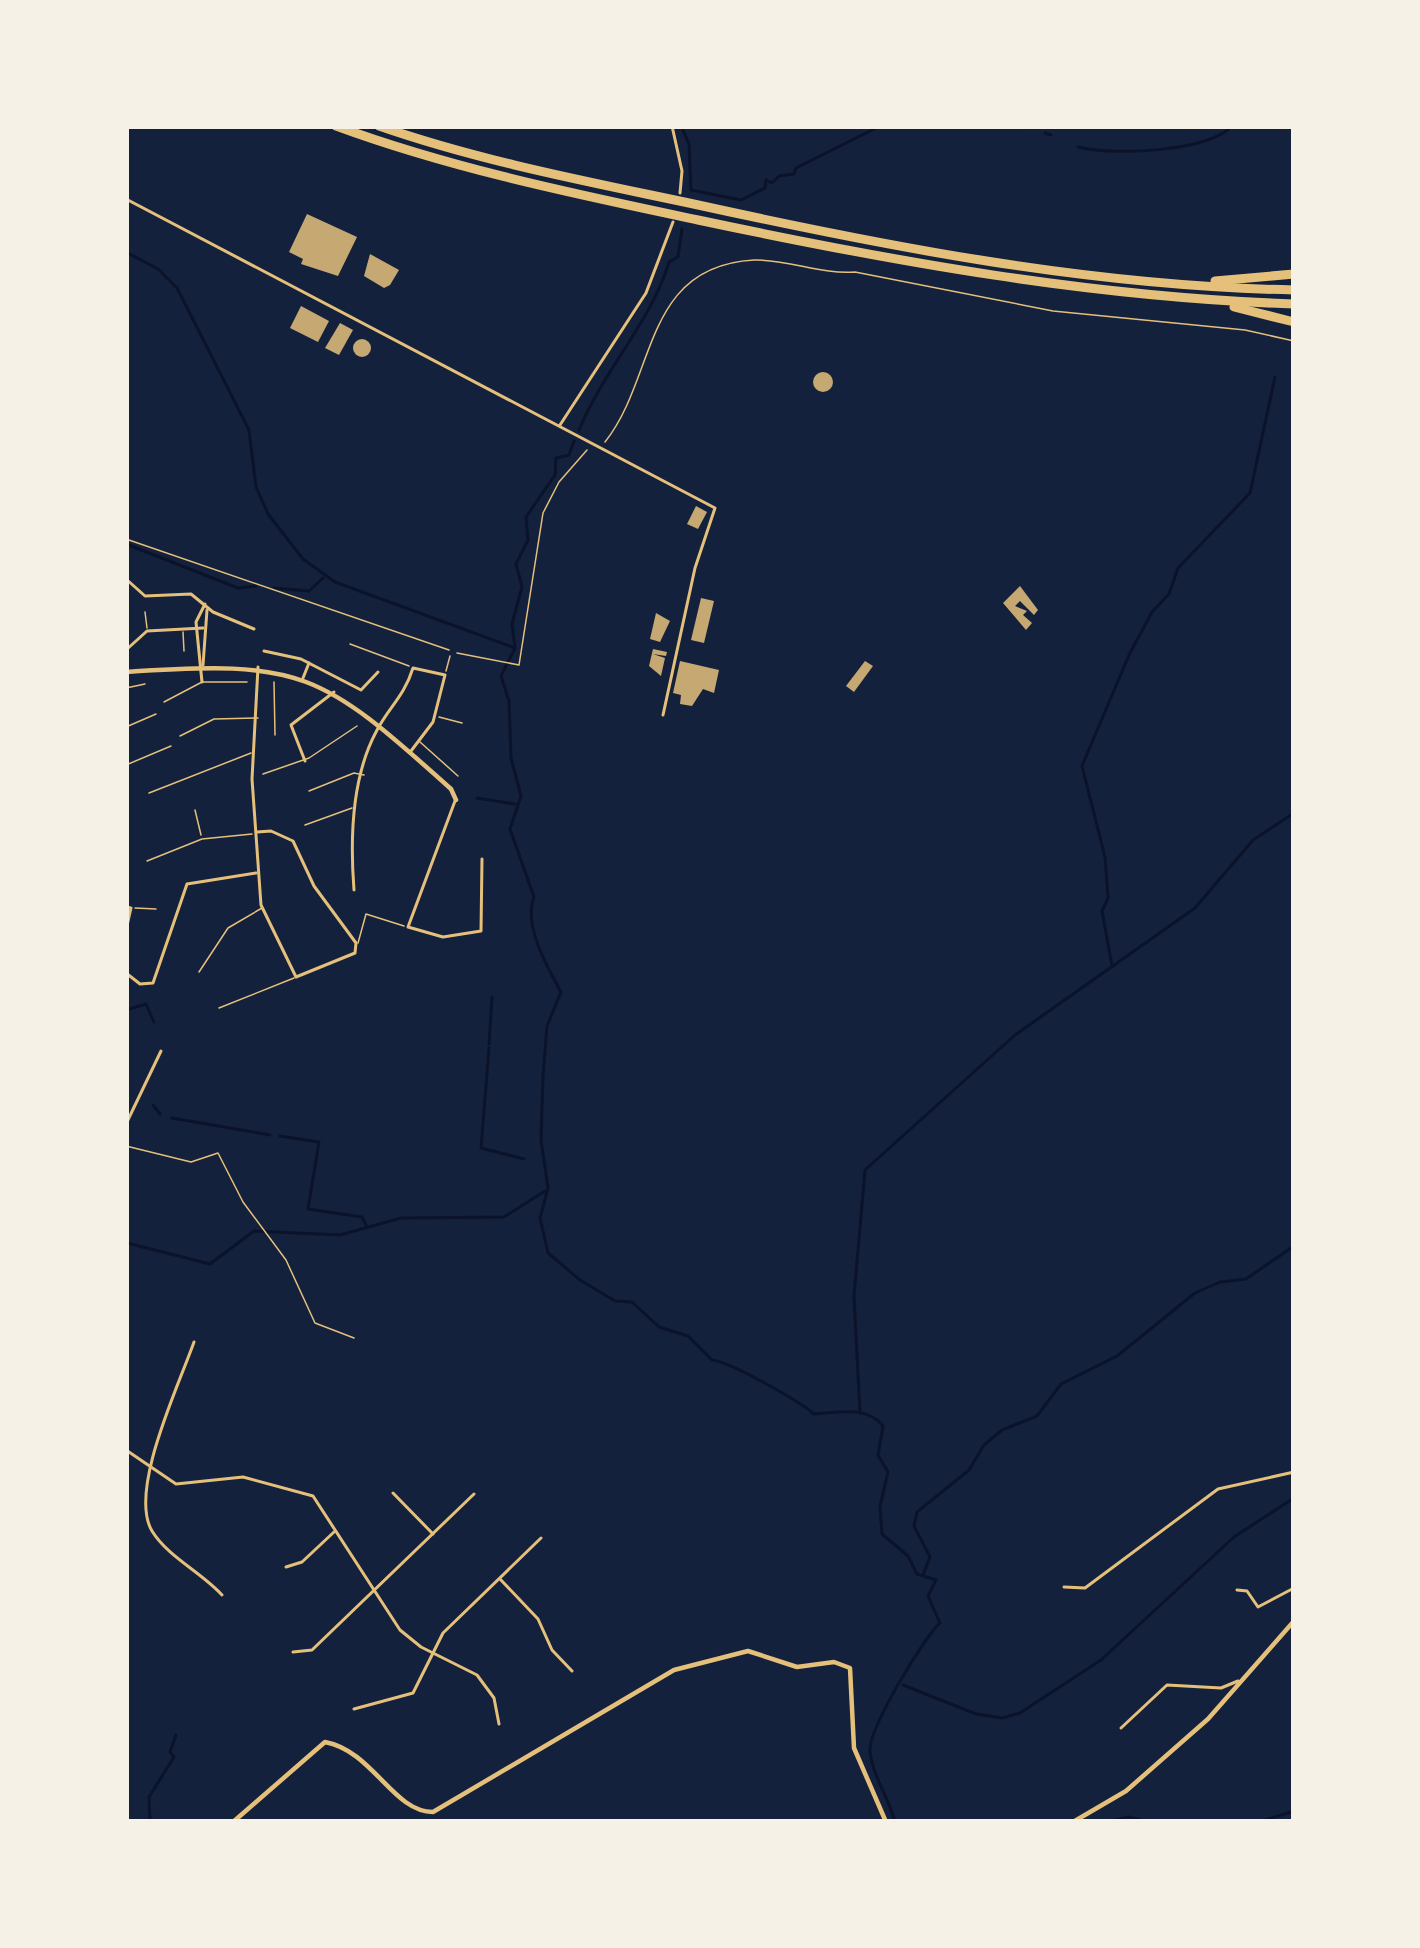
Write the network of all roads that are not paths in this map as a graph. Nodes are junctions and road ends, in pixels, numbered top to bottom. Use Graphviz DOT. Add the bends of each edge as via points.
graph roads {
  1 [pos="336,126"];
  2 [pos="379,126"];
  3 [pos="672,126"];
  4 [pos="680,193"];
  5 [pos="126,199"];
  6 [pos="674,222"];
  7 [pos="1294,274"];
  8 [pos="1179,285"];
  9 [pos="1294,290"];
  10 [pos="1218,302"];
  11 [pos="1294,304"];
  12 [pos="1294,322"];
  13 [pos="559,426"];
  14 [pos="126,580"];
  15 [pos="207,606"];
  16 [pos="145,612"];
  17 [pos="183,628"];
  18 [pos="200,628"];
  19 [pos="254,629"];
  20 [pos="148,631"];
  21 [pos="350,644"];
  22 [pos="126,650"];
  23 [pos="264,650"];
  24 [pos="184,651"];
  25 [pos="450,656"];
  26 [pos="309,663"];
  27 [pos="202,667"];
  28 [pos="258,668"];
  29 [pos="413,668"];
  30 [pos="378,672"];
  31 [pos="126,673"];
  32 [pos="445,675"];
  33 [pos="303,678"];
  34 [pos="202,682"];
  35 [pos="248,682"];
  36 [pos="274,682"];
  37 [pos="145,684"];
  38 [pos="126,688"];
  39 [pos="334,692"];
  40 [pos="164,702"];
  41 [pos="156,714"];
  42 [pos="663,715"];
  43 [pos="435,716"];
  44 [pos="259,718"];
  45 [pos="462,723"];
  46 [pos="274,724"];
  47 [pos="291,725"];
  48 [pos="126,726"];
  49 [pos="357,726"];
  50 [pos="380,726"];
  51 [pos="274,735"];
  52 [pos="180,736"];
  53 [pos="420,742"];
  54 [pos="171,746"];
  55 [pos="254,752"];
  56 [pos="410,752"];
  57 [pos="304,760"];
  58 [pos="126,765"];
  59 [pos="263,774"];
  60 [pos="364,775"];
  61 [pos="458,776"];
  62 [pos="308,791"];
  63 [pos="149,793"];
  64 [pos="456,800"];
  65 [pos="355,808"];
  66 [pos="194,810"];
  67 [pos="304,825"];
  68 [pos="257,832"];
  69 [pos="202,839"];
  70 [pos="482,860"];
  71 [pos="147,861"];
  72 [pos="257,873"];
  73 [pos="354,890"];
  74 [pos="129,908"];
  75 [pos="262,908"];
  76 [pos="157,909"];
  77 [pos="407,927"];
  78 [pos="126,930"];
  79 [pos="356,946"];
  80 [pos="199,972"];
  81 [pos="126,973"];
  82 [pos="296,977"];
  83 [pos="219,1007"];
  84 [pos="161,1051"];
  85 [pos="126,1124"];
  86 [pos="126,1146"];
  87 [pos="353,1339"];
  88 [pos="194,1342"];
  89 [pos="126,1450"];
  90 [pos="150,1468"];
  91 [pos="1294,1472"];
  92 [pos="393,1493"];
  93 [pos="474,1494"];
  94 [pos="335,1531"];
  95 [pos="433,1534"];
  96 [pos="541,1538"];
  97 [pos="286,1567"];
  98 [pos="499,1578"];
  99 [pos="1064,1587"];
  100 [pos="377,1588"];
  101 [pos="1294,1588"];
  102 [pos="1237,1590"];
  103 [pos="221,1595"];
  104 [pos="1294,1621"];
  105 [pos="293,1652"];
  106 [pos="431,1652"];
  107 [pos="572,1671"];
  108 [pos="1240,1681"];
  109 [pos="354,1708"];
  110 [pos="499,1724"];
  111 [pos="1120,1728"];
  112 [pos="233,1822"];
  113 [pos="886,1822"];
  114 [pos="1073,1822"];
  1 -- 10 [label="highway" via="490,174 899,262"];
  2 -- 8 [label="highway" via="818,232"];
  3 -- 4 [label="street"];
  5 -- 13 [label="street"];
  6 -- 13 [label="street" via="646,292"];
  7 -- 8 [label="highway"];
  8 -- 9 [label="highway"];
  10 -- 11 [label="highway"];
  10 -- 12 [label="highway"];
  13 -- 42 [label="street" via="718,511 695,568"];
  14 -- 15 [label="street" via="145,596 186,593"];
  15 -- 18 [label="street"];
  15 -- 19 [label="street"];
  16 -- 20 [label="lane"];
  17 -- 18 [label="street"];
  17 -- 20 [label="street"];
  17 -- 24 [label="lane"];
  18 -- 27 [label="street"];
  20 -- 22 [label="street"];
  21 -- 29 [label="lane"];
  23 -- 26 [label="street"];
  25 -- 32 [label="lane"];
  26 -- 30 [label="street" via="361,690"];
  26 -- 33 [label="street"];
  27 -- 28 [label="street"];
  27 -- 31 [label="street"];
  27 -- 34 [label="street"];
  28 -- 33 [label="street"];
  28 -- 44 [label="street"];
  29 -- 32 [label="street"];
  29 -- 50 [label="street"];
  32 -- 43 [label="street"];
  33 -- 39 [label="street"];
  34 -- 35 [label="lane"];
  34 -- 40 [label="lane"];
  36 -- 46 [label="lane"];
  37 -- 38 [label="lane"];
  39 -- 47 [label="street"];
  39 -- 50 [label="street"];
  41 -- 48 [label="lane"];
  43 -- 45 [label="lane"];
  43 -- 53 [label="street"];
  44 -- 52 [label="lane" via="214,719"];
  44 -- 55 [label="street"];
  46 -- 47 [label="lane"];
  46 -- 51 [label="lane"];
  47 -- 57 [label="street"];
  49 -- 57 [label="lane"];
  50 -- 56 [label="street"];
  50 -- 60 [label="street"];
  53 -- 56 [label="street"];
  53 -- 61 [label="lane"];
  54 -- 58 [label="lane"];
  55 -- 63 [label="lane"];
  55 -- 68 [label="street"];
  56 -- 64 [label="street"];
  57 -- 59 [label="lane"];
  60 -- 62 [label="lane"];
  60 -- 65 [label="street"];
  64 -- 77 [label="street"];
  65 -- 67 [label="lane"];
  65 -- 73 [label="street"];
  66 -- 69 [label="lane"];
  68 -- 69 [label="lane"];
  68 -- 72 [label="street"];
  68 -- 79 [label="street" via="293,841"];
  69 -- 71 [label="lane"];
  70 -- 77 [label="street" via="481,931 443,937"];
  72 -- 75 [label="street"];
  72 -- 81 [label="street" via="187,884 153,983"];
  74 -- 76 [label="lane"];
  74 -- 78 [label="street"];
  75 -- 80 [label="lane" via="225,930"];
  75 -- 82 [label="street"];
  77 -- 79 [label="lane" via="366,914"];
  79 -- 82 [label="street" via="349,957"];
  82 -- 83 [label="lane"];
  84 -- 85 [label="street"];
  86 -- 87 [label="lane" via="191,1162 218,1153 315,1323"];
  88 -- 90 [label="street"];
  89 -- 90 [label="street"];
  90 -- 94 [label="street" via="179,1484 243,1477 306,1492 323,1504"];
  90 -- 103 [label="street" via="143,1500 152,1530"];
  91 -- 99 [label="street" via="1218,1489 1085,1588"];
  92 -- 95 [label="street"];
  93 -- 95 [label="street"];
  94 -- 97 [label="street"];
  94 -- 100 [label="street"];
  95 -- 100 [label="street"];
  96 -- 98 [label="street"];
  98 -- 106 [label="street"];
  98 -- 107 [label="street"];
  100 -- 105 [label="street" via="312,1650"];
  100 -- 106 [label="street" via="400,1630"];
  101 -- 102 [label="street" via="1258,1607"];
  104 -- 108 [label="street"];
  106 -- 109 [label="street" via="409,1696"];
  106 -- 110 [label="street" via="481,1678"];
  108 -- 111 [label="street" via="1167,1685"];
  108 -- 114 [label="street" via="1140,1780"];
  112 -- 113 [label="street" via="326,1742 373,1766 411,1808 433,1812 654,1678 748,1651 797,1666 850,1668 854,1748"];
}
